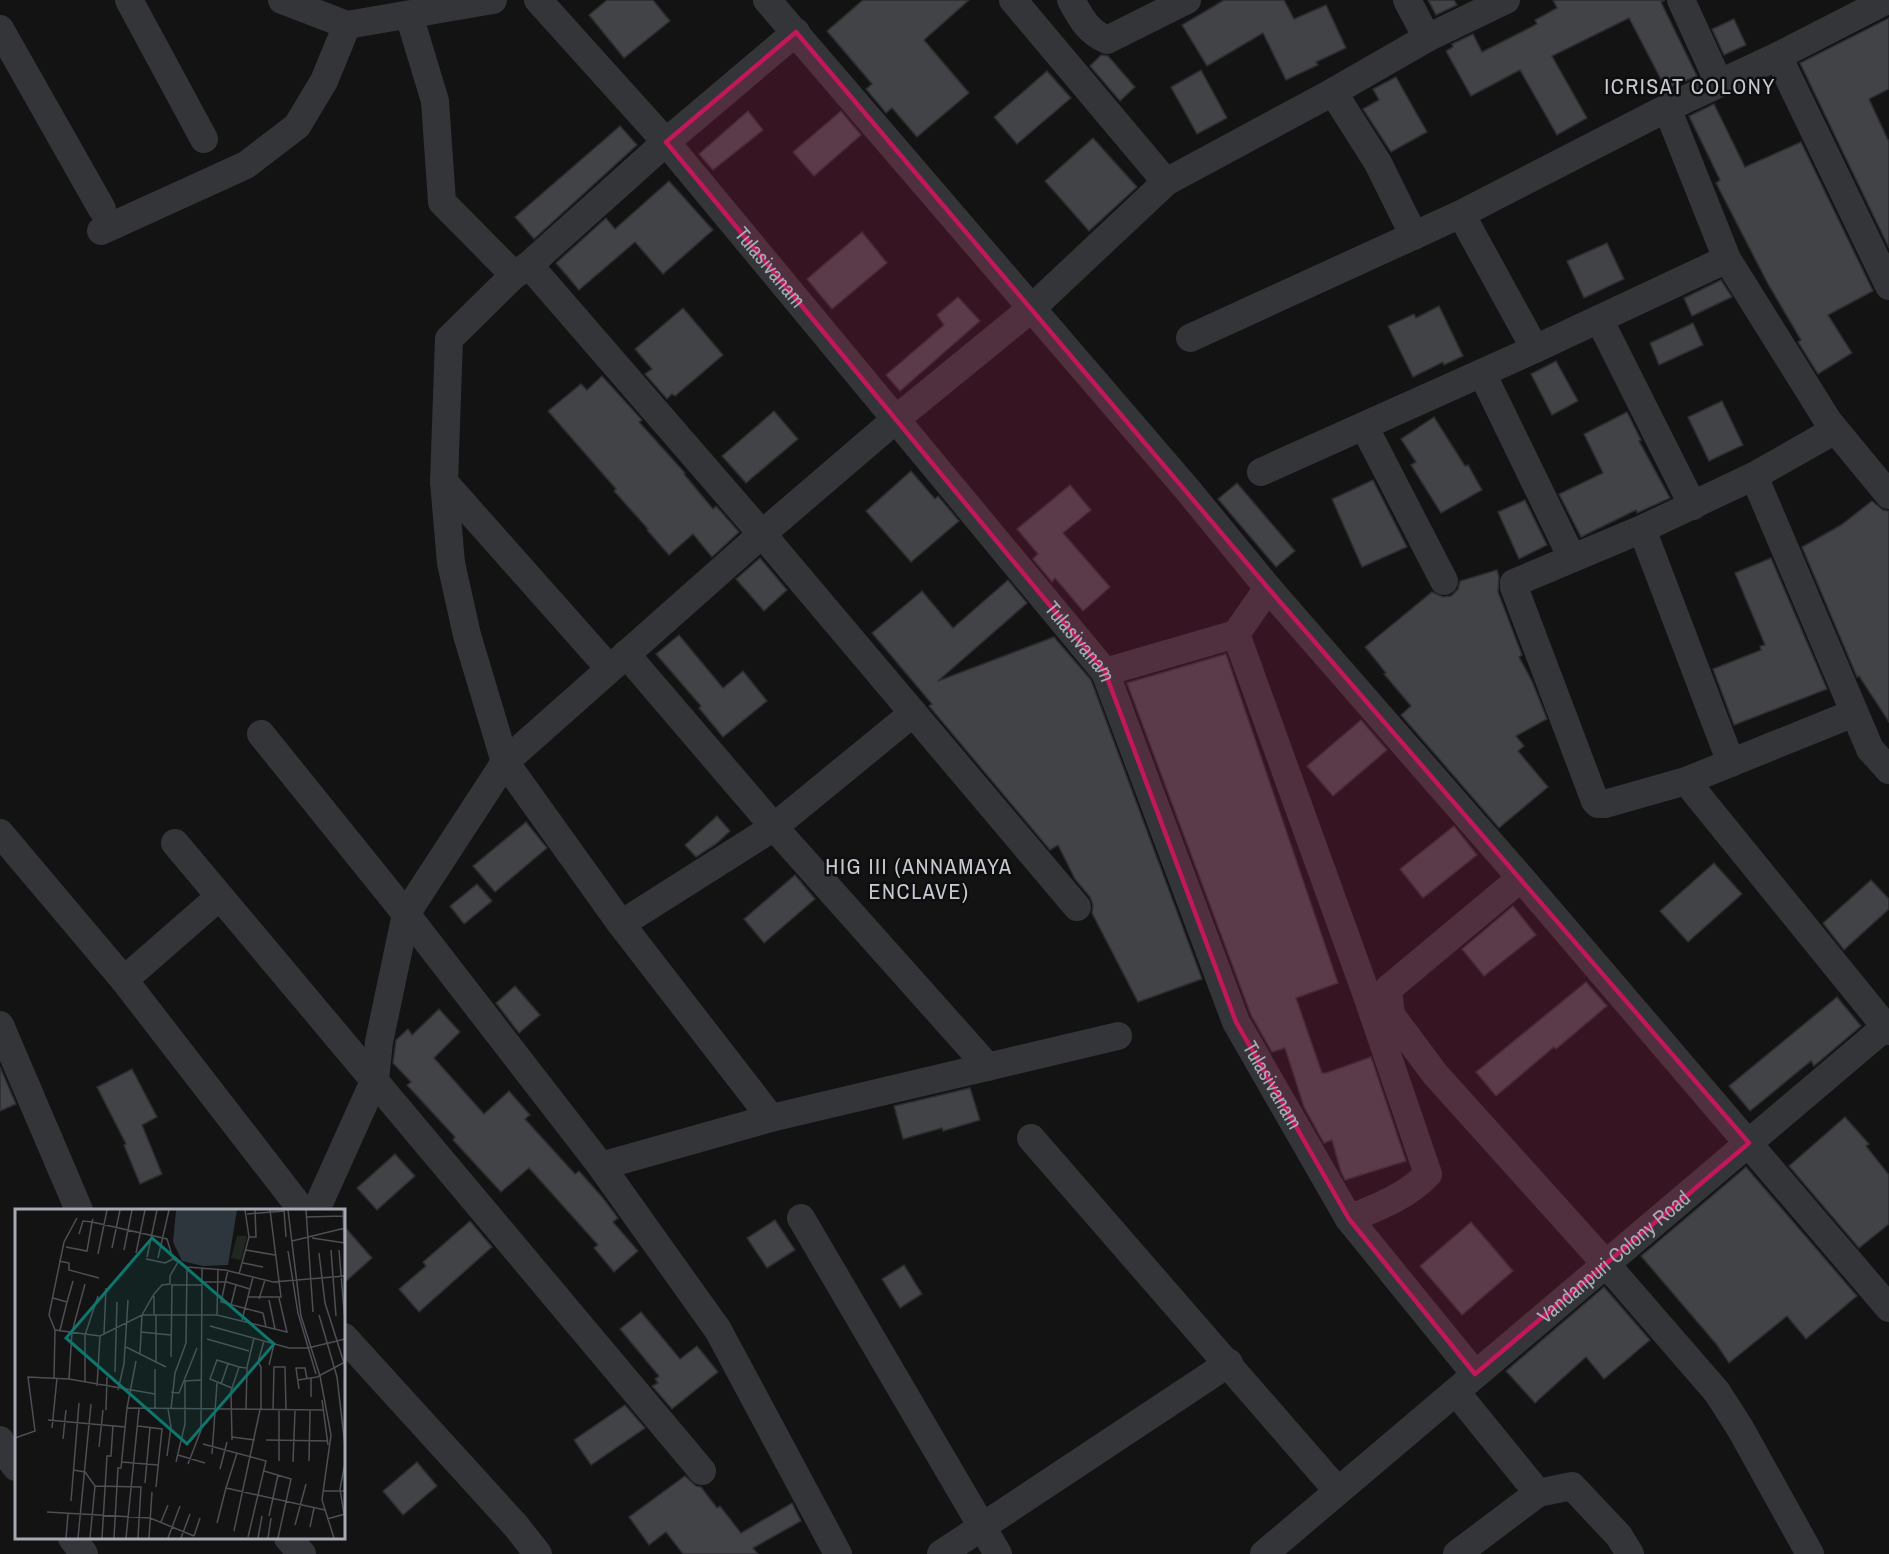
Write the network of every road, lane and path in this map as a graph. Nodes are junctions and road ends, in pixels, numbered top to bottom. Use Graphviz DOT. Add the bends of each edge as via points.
graph roads {
  1 [pos="129,0"];
  2 [pos="282,0"];
  3 [pos="493,0"];
  4 [pos="538,0"];
  5 [pos="1013,0"];
  6 [pos="1071,0"];
  7 [pos="1187,0"];
  8 [pos="1407,0"];
  9 [pos="1506,0"];
  10 [pos="1681,0"];
  11 [pos="1887,0"];
  12 [pos="776,3"];
  13 [pos="409,15"];
  14 [pos="347,25"];
  15 [pos="0,29"];
  16 [pos="795,32"];
  17 [pos="1427,38"];
  18 [pos="1778,56"];
  19 [pos="1719,83"];
  20 [pos="1333,92"];
  21 [pos="1667,108"];
  22 [pos="204,139"];
  23 [pos="666,142"];
  24 [pos="1166,182"];
  25 [pos="1461,214"];
  26 [pos="1414,236"];
  27 [pos="1727,259"];
  28 [pos="522,270"];
  29 [pos="1889,286"];
  30 [pos="1032,308"];
  31 [pos="1599,319"];
  32 [pos="1190,338"];
  33 [pos="1535,349"];
  34 [pos="1482,373"];
  35 [pos="895,420"];
  36 [pos="1364,426"];
  37 [pos="1835,430"];
  38 [pos="1261,472"];
  39 [pos="1754,476"];
  40 [pos="444,482"];
  41 [pos="1889,495"];
  42 [pos="1693,506"];
  43 [pos="1642,530"];
  44 [pos="762,534"];
  45 [pos="1572,558"];
  46 [pos="1444,581"];
  47 [pos="1268,588"];
  48 [pos="1236,633"];
  49 [pos="618,661"];
  50 [pos="1105,672"];
  51 [pos="913,713"];
  52 [pos="1854,713"];
  53 [pos="261,734"];
  54 [pos="505,762"];
  55 [pos="1731,763"];
  56 [pos="1889,770"];
  57 [pos="1686,781"];
  58 [pos="774,827"];
  59 [pos="0,833"];
  60 [pos="175,843"];
  61 [pos="1521,878"];
  62 [pos="219,897"];
  63 [pos="1077,907"];
  64 [pos="406,914"];
  65 [pos="621,924"];
  66 [pos="124,980"];
  67 [pos="0,1025"];
  68 [pos="1888,1027"];
  69 [pos="1118,1036"];
  70 [pos="987,1067"];
  71 [pos="375,1079"];
  72 [pos="771,1118"];
  73 [pos="1031,1138"];
  74 [pos="1749,1143"];
  75 [pos="601,1166"];
  76 [pos="79,1209"];
  77 [pos="301,1209"];
  78 [pos="316,1209"];
  79 [pos="801,1218"];
  80 [pos="1349,1219"];
  81 [pos="1606,1264"];
  82 [pos="1889,1308"];
  83 [pos="345,1338"];
  84 [pos="1229,1363"];
  85 [pos="1466,1383"];
  86 [pos="702,1471"];
  87 [pos="1337,1490"];
  88 [pos="1538,1493"];
  89 [pos="982,1527"];
  90 [pos="73,1539"];
  91 [pos="289,1539"];
  92 [pos="84,1554"];
  93 [pos="302,1554"];
  94 [pos="538,1554"];
  95 [pos="838,1554"];
  96 [pos="941,1554"];
  97 [pos="998,1554"];
  98 [pos="1264,1554"];
  99 [pos="1457,1554"];
  100 [pos="1630,1554"];
  101 [pos="1810,1554"];
  1 -- 22 [label="street"];
  2 -- 14 [label="street"];
  3 -- 13 [label="street"];
  4 -- 23 [label="street, Tulasivanam"];
  5 -- 24 [label="street"];
  6 -- 7 [label="street" via="1084,25 1107,40"];
  8 -- 17 [label="street"];
  9 -- 17 [label="street"];
  10 -- 19 [label="street"];
  11 -- 18 [label="street"];
  12 -- 16 [label="street"];
  13 -- 14 [label="street"];
  13 -- 28 [label="street" via="435,101 442,202"];
  14 -- 15 [label="street" via="324,81 297,126 246,165 101,220"];
  16 -- 23 [label="street"];
  16 -- 30 [label="street"];
  17 -- 20 [label="street"];
  18 -- 19 [label="street"];
  18 -- 29 [label="street"];
  19 -- 21 [label="street"];
  20 -- 24 [label="street"];
  20 -- 26 [label="street" via="1378,163"];
  21 -- 25 [label="street"];
  21 -- 27 [label="street"];
  23 -- 28 [label="street"];
  23 -- 35 [label="street, Tulasivanam"];
  24 -- 30 [label="street"];
  25 -- 26 [label="street"];
  25 -- 33 [label="street"];
  26 -- 32 [label="street"];
  27 -- 31 [label="street"];
  27 -- 37 [label="street"];
  28 -- 40 [label="street" via="449,339"];
  28 -- 44 [label="street"];
  30 -- 35 [label="street"];
  30 -- 47 [label="street"];
  31 -- 33 [label="street"];
  31 -- 42 [label="street"];
  33 -- 34 [label="street"];
  34 -- 36 [label="street"];
  34 -- 45 [label="street"];
  35 -- 44 [label="street"];
  35 -- 50 [label="street, Tulasivanam"];
  36 -- 38 [label="street"];
  36 -- 46 [label="street"];
  37 -- 39 [label="street"];
  37 -- 41 [label="street"];
  39 -- 42 [label="street"];
  39 -- 52 [label="street"];
  40 -- 49 [label="street"];
  40 -- 54 [label="street" via="451,563 466,635"];
  42 -- 43 [label="street"];
  43 -- 45 [label="street"];
  43 -- 55 [label="street"];
  44 -- 49 [label="street"];
  44 -- 51 [label="street"];
  45 -- 57 [label="street" via="1516,581 1514,587 1595,801 1605,804"];
  47 -- 48 [label="street"];
  47 -- 61 [label="street"];
  48 -- 50 [label="street"];
  48 -- 80 [label="street" via="1428,1174 1394,1200"];
  49 -- 54 [label="street"];
  49 -- 58 [label="street"];
  50 -- 80 [label="street, Tulasivanam" via="1236,1023"];
  51 -- 58 [label="street"];
  51 -- 63 [label="street"];
  52 -- 55 [label="street"];
  52 -- 56 [label="street" via="1870,749"];
  53 -- 64 [label="street"];
  54 -- 64 [label="street"];
  54 -- 65 [label="street"];
  55 -- 57 [label="street"];
  57 -- 68 [label="street"];
  58 -- 65 [label="street"];
  58 -- 70 [label="street"];
  59 -- 66 [label="street"];
  60 -- 62 [label="street"];
  61 -- 74 [label="street"];
  61 -- 81 [label="street" via="1388,989 1391,1015 1435,1074"];
  62 -- 66 [label="street"];
  62 -- 71 [label="street"];
  64 -- 71 [label="street"];
  64 -- 75 [label="street"];
  65 -- 72 [label="street"];
  66 -- 77 [label="street"];
  67 -- 76 [label="street"];
  68 -- 74 [label="street, Vandanpuri Colony Road"];
  69 -- 70 [label="street"];
  70 -- 72 [label="street"];
  71 -- 78 [label="street"];
  71 -- 86 [label="street"];
  72 -- 75 [label="street"];
  73 -- 84 [label="street"];
  74 -- 81 [label="street, Vandanpuri Colony Road"];
  74 -- 82 [label="street"];
  75 -- 95 [label="street" via="718,1330"];
  79 -- 89 [label="street"];
  80 -- 85 [label="street, Tulasivanam"];
  81 -- 85 [label="street, Vandanpuri Colony Road"];
  81 -- 101 [label="street" via="1717,1392"];
  83 -- 94 [label="street"];
  84 -- 87 [label="street"];
  84 -- 89 [label="street"];
  85 -- 87 [label="street, Vandanpuri Colony Road"];
  85 -- 88 [label="street, Tulasivanam"];
  87 -- 98 [label="street, Vandanpuri Colony Road"];
  88 -- 99 [label="street"];
  88 -- 100 [label="street" via="1572,1486 1619,1536"];
  89 -- 96 [label="street"];
  89 -- 97 [label="street"];
  90 -- 92 [label="street"];
  91 -- 93 [label="street"];
}
